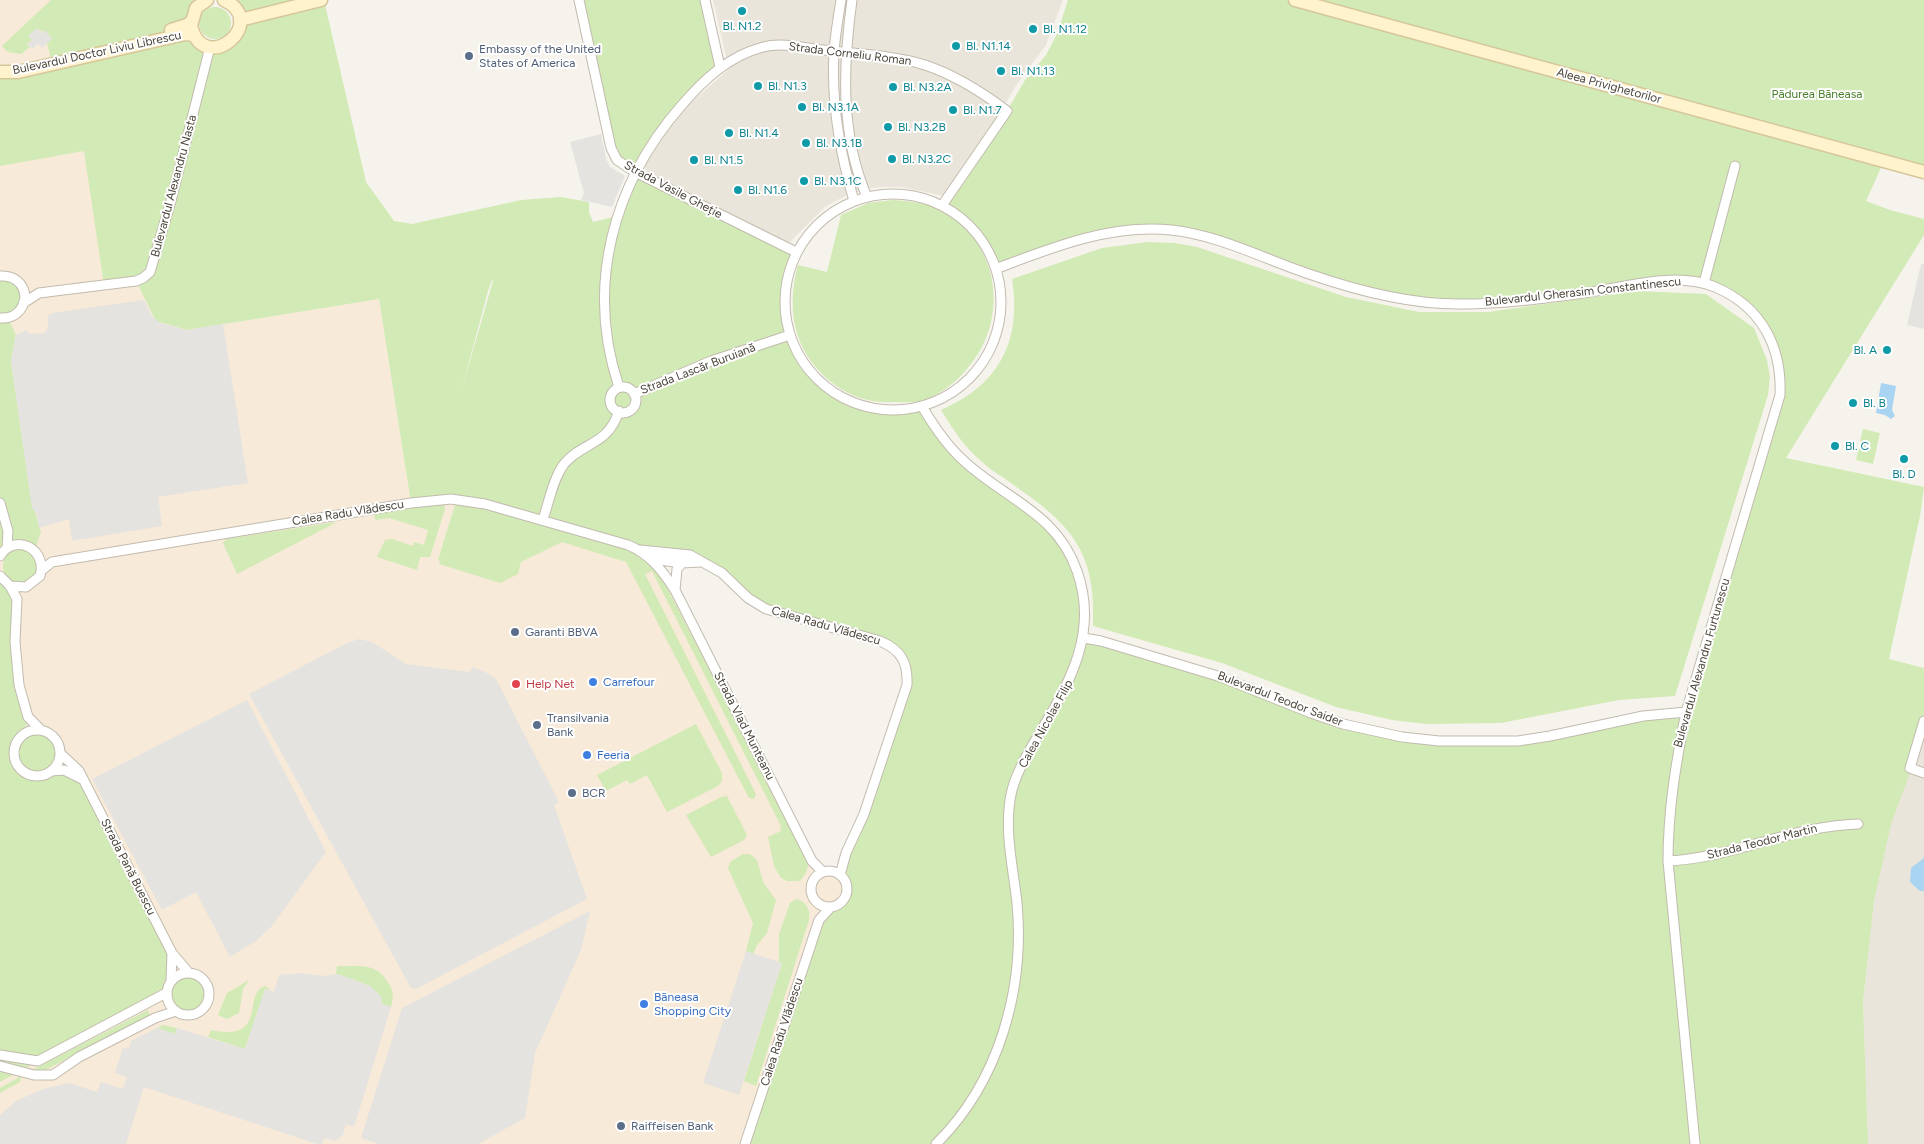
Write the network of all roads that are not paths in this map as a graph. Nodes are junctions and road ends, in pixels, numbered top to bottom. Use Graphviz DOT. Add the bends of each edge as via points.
graph roads {
  1 [pos="207,0"];
  2 [pos="224,0"];
  3 [pos="321,0"];
  4 [pos="579,0"];
  5 [pos="705,0"];
  6 [pos="841,0"];
  7 [pos="852,0"];
  8 [pos="1295,0"];
  9 [pos="240,20"];
  10 [pos="191,22"];
  11 [pos="194,35"];
  12 [pos="210,47"];
  13 [pos="834,51"];
  14 [pos="845,53"];
  15 [pos="720,67"];
  16 [pos="0,70"];
  17 [pos="1735,166"];
  18 [pos="635,172"];
  19 [pos="1924,172"];
  20 [pos="867,197"];
  21 [pos="854,201"];
  22 [pos="943,204"];
  23 [pos="796,252"];
  24 [pos="998,268"];
  25 [pos="0,276"];
  26 [pos="1704,283"];
  27 [pos="22,285"];
  28 [pos="39,293"];
  29 [pos="25,302"];
  30 [pos="0,318"];
  31 [pos="790,335"];
  32 [pos="619,387"];
  33 [pos="634,394"];
  34 [pos="923,408"];
  35 [pos="619,412"];
  36 [pos="0,503"];
  37 [pos="542,519"];
  38 [pos="8,531"];
  39 [pos="19,544"];
  40 [pos="7,548"];
  41 [pos="640,550"];
  42 [pos="679,553"];
  43 [pos="0,556"];
  44 [pos="40,557"];
  45 [pos="652,560"];
  46 [pos="52,562"];
  47 [pos="665,562"];
  48 [pos="702,562"];
  49 [pos="682,563"];
  50 [pos="42,570"];
  51 [pos="663,572"];
  52 [pos="0,576"];
  53 [pos="10,586"];
  54 [pos="26,587"];
  55 [pos="675,590"];
  56 [pos="17,599"];
  57 [pos="1084,638"];
  58 [pos="1686,712"];
  59 [pos="28,717"];
  60 [pos="1924,720"];
  61 [pos="41,730"];
  62 [pos="22,736"];
  63 [pos="60,753"];
  64 [pos="50,771"];
  65 [pos="1924,773"];
  66 [pos="84,781"];
  67 [pos="1858,824"];
  68 [pos="846,853"];
  69 [pos="1668,861"];
  70 [pos="822,873"];
  71 [pos="840,875"];
  72 [pos="817,902"];
  73 [pos="830,907"];
  74 [pos="819,920"];
  75 [pos="172,953"];
  76 [pos="188,972"];
  77 [pos="171,981"];
  78 [pos="166,993"];
  79 [pos="176,1011"];
  80 [pos="0,1055"];
  81 [pos="0,1066"];
  82 [pos="745,1144"];
  83 [pos="936,1144"];
  84 [pos="1695,1144"];
  1 -- 10 [label="street" via="196,8"];
  2 -- 9 [label="street" via="236,9"];
  3 -- 9 [label="street"];
  4 -- 18 [label="street, Strada Vasile Gheție" via="611,148 617,160"];
  5 -- 15 [label="street"];
  6 -- 13 [label="street"];
  7 -- 14 [label="street"];
  8 -- 19 [label="street, Aleea Privighetorilor"];
  9 -- 12 [label="street" via="232,40 220,47"];
  10 -- 11 [label="street"];
  10 -- 16 [label="street, Bulevardul Doctor Liviu Librescu" via="173,30"];
  11 -- 12 [label="street"];
  11 -- 16 [label="street, Bulevardul Doctor Liviu Librescu" via="185,34 18,72"];
  12 -- 28 [label="street, Bulevardul Alexandru Nasta" via="150,272 136,281"];
  13 -- 14 [label="street, Strada Corneliu Roman"];
  13 -- 15 [label="street, Strada Corneliu Roman" via="776,45 751,51"];
  13 -- 21 [label="street" via="836,116"];
  14 -- 20 [label="street" via="849,135"];
  14 -- 22 [label="street, Strada Corneliu Roman" via="924,64 964,82 1007,111"];
  15 -- 18 [label="street, Strada Corneliu Roman" via="693,92 654,138"];
  17 -- 26 [label="street"];
  18 -- 23 [label="street, Strada Vasile Gheție"];
  18 -- 32 [label="street, Strada Corneliu Roman" via="617,216 605,284 610,345"];
  20 -- 21 [label="street"];
  20 -- 22 [label="street" via="893,193 914,195"];
  21 -- 23 [label="street" via="818,224"];
  22 -- 24 [label="street" via="973,228 990,250"];
  23 -- 31 [label="street" via="786,283 785,311"];
  24 -- 26 [label="street, Bulevardul Gherasim Constantinescu" via="1094,235 1142,229 1195,234 1353,288 1430,303 1504,303 1661,281"];
  24 -- 34 [label="street" via="1000,320 988,353 955,391"];
  25 -- 27 [label="street" via="12,277"];
  26 -- 58 [label="street, Bulevardul Alexandru Furtunescu" via="1738,300 1755,314 1768,333 1781,372 1780,396"];
  27 -- 28 [label="street"];
  27 -- 29 [label="street"];
  28 -- 29 [label="street, Bulevardul Alexandru Nasta"];
  29 -- 30 [label="street, Bulevardul Alexandru Nasta" via="14,316"];
  31 -- 33 [label="street, Strada Lascăr Buruiană" via="711,361"];
  31 -- 34 [label="street" via="809,371 845,400 886,410"];
  32 -- 33 [label="street" via="626,387"];
  32 -- 35 [label="street" via="610,400"];
  33 -- 35 [label="street" via="633,407 627,412"];
  34 -- 57 [label="street, Calea Nicolae Filip" via="953,451 1049,524 1060,539 1072,559 1081,587 1085,604"];
  35 -- 37 [label="street" via="614,425 603,438 564,465"];
  36 -- 38 [label="street"];
  37 -- 41 [label="street, Calea Radu Vlădescu"];
  37 -- 46 [label="street, Calea Radu Vlădescu" via="486,504 431,500"];
  38 -- 39 [label="street"];
  38 -- 40 [label="street"];
  39 -- 40 [label="street"];
  39 -- 44 [label="street" via="29,546"];
  40 -- 43 [label="street"];
  41 -- 42 [label="street, Calea Radu Vlădescu"];
  41 -- 45 [label="street, Calea Radu Vlădescu"];
  42 -- 47 [label="street"];
  42 -- 48 [label="street, Calea Radu Vlădescu"];
  44 -- 46 [label="street"];
  44 -- 50 [label="street"];
  45 -- 47 [label="street"];
  45 -- 51 [label="street, Calea Radu Vlădescu"];
  46 -- 50 [label="street, Calea Radu Vlădescu"];
  47 -- 49 [label="street"];
  47 -- 51 [label="street"];
  48 -- 49 [label="street"];
  48 -- 68 [label="street, Calea Radu Vlădescu" via="722,573 748,598 766,609 880,641 893,646 905,661 907,685 864,814"];
  49 -- 55 [label="street" via="677,569"];
  50 -- 54 [label="street, Calea Radu Vlădescu" via="37,581"];
  51 -- 55 [label="street, Calea Radu Vlădescu"];
  52 -- 53 [label="street"];
  53 -- 54 [label="street"];
  53 -- 56 [label="street"];
  54 -- 56 [label="street, Calea Radu Vlădescu"];
  55 -- 70 [label="street, Strada Vlad Munteanu" via="812,861"];
  56 -- 59 [label="street" via="16,665"];
  57 -- 58 [label="street, Bulevardul Teodor Saider" via="1221,676 1343,724 1439,742 1518,741 1644,716"];
  57 -- 83 [label="street, Calea Nicolae Filip" via="1068,684 1031,748 1013,789 1008,821 1019,953 1006,1023 975,1096"];
  58 -- 69 [label="street, Bulevardul Alexandru Furtunescu" via="1674,775"];
  59 -- 61 [label="street"];
  59 -- 62 [label="street"];
  60 -- 65 [label="street" via="1910,768"];
  61 -- 62 [label="street"];
  61 -- 63 [label="street" via="52,736"];
  62 -- 64 [label="street" via="14,751 20,768 35,776"];
  63 -- 64 [label="street"];
  63 -- 66 [label="street, Strada Pană Buescu"];
  64 -- 66 [label="street" via="69,771"];
  66 -- 75 [label="street, Strada Pană Buescu"];
  67 -- 69 [label="street, Strada Teodor Martin" via="1808,828 1714,855"];
  68 -- 70 [label="street, Calea Radu Vlădescu"];
  68 -- 71 [label="street, Calea Radu Vlădescu"];
  69 -- 84 [label="street, Bulevardul Alexandru Furtunescu"];
  70 -- 71 [label="street"];
  70 -- 72 [label="street" via="812,883 811,892"];
  71 -- 73 [label="street" via="846,884 846,894"];
  72 -- 73 [label="street"];
  72 -- 74 [label="street, Calea Radu Vlădescu"];
  73 -- 74 [label="street, Calea Radu Vlădescu"];
  74 -- 82 [label="street, Calea Radu Vlădescu"];
  75 -- 76 [label="street, Strada Pană Buescu"];
  75 -- 77 [label="street, Strada Pană Buescu"];
  76 -- 77 [label="street"];
  76 -- 79 [label="street" via="206,983 206,1005 196,1013 186,1015"];
  77 -- 78 [label="street"];
  78 -- 79 [label="street" via="169,1004"];
  78 -- 80 [label="street" via="38,1061"];
  79 -- 81 [label="street" via="146,1022 79,1057 53,1075 34,1075"];
}
